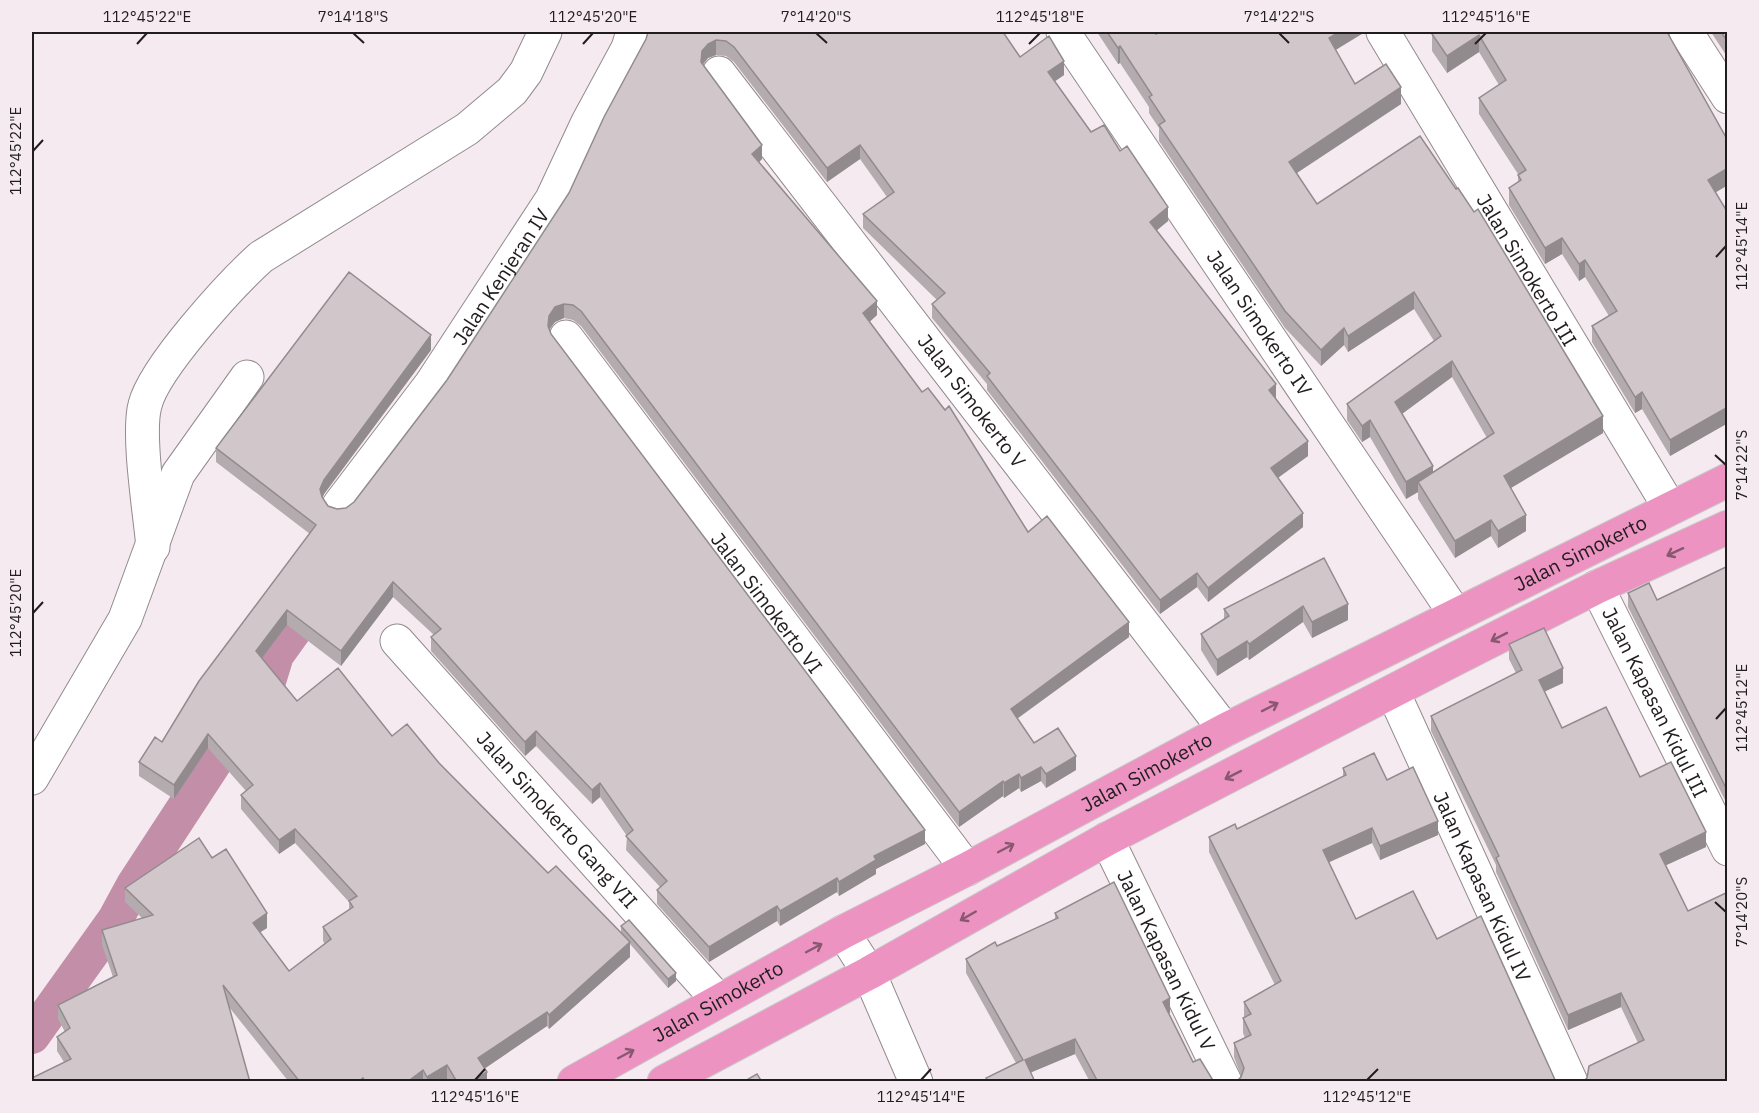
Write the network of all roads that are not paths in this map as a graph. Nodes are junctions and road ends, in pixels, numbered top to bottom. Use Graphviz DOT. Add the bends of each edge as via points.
graph roads {
  1 [pos="545,32"];
  2 [pos="633,32"];
  3 [pos="1063,32"];
  4 [pos="1383,32"];
  5 [pos="1686,32"];
  6 [pos="719,73"];
  7 [pos="1728,97"];
  8 [pos="566,337"];
  9 [pos="247,377"];
  10 [pos="1728,480"];
  11 [pos="339,505"];
  12 [pos="1670,508"];
  13 [pos="1728,527"];
  14 [pos="153,547"];
  15 [pos="1597,587"];
  16 [pos="1456,615"];
  17 [pos="396,641"];
  18 [pos="1394,692"];
  19 [pos="1225,730"];
  20 [pos="32,778"];
  21 [pos="1107,839"];
  22 [pos="1728,849"];
  23 [pos="967,869"];
  24 [pos="843,932"];
  25 [pos="869,973"];
  26 [pos="718,1000"];
  27 [pos="574,1082"];
  28 [pos="664,1082"];
  29 [pos="916,1082"];
  30 [pos="1225,1082"];
  31 [pos="1571,1082"];
  1 -- 14 [label="street" via="512,92 467,129 261,257 236,280 156,379 144,405 143,433"];
  2 -- 11 [label="street, Jalan Kenjeran IV" via="552,199 431,384"];
  3 -- 16 [label="street, Jalan Simokerto IV"];
  4 -- 12 [label="street, Jalan Simokerto III"];
  5 -- 7 [label="street"];
  6 -- 19 [label="street, Jalan Simokerto V"];
  8 -- 23 [label="street, Jalan Simokerto VI"];
  9 -- 14 [label="street" via="178,474"];
  10 -- 12 [label="highway, Jalan Simokerto"];
  12 -- 16 [label="highway, Jalan Simokerto"];
  13 -- 15 [label="highway, Jalan Simokerto, one-way"];
  14 -- 20 [label="street" via="125,620"];
  15 -- 18 [label="highway, Jalan Simokerto, one-way"];
  15 -- 22 [label="street, Jalan Kapasan Kidul III"];
  19 -- 16 [label="highway, Jalan Simokerto, one-way"];
  17 -- 26 [label="street, Jalan Simokerto Gang VII"];
  18 -- 21 [label="highway, Jalan Simokerto, one-way"];
  18 -- 31 [label="street, Jalan Kapasan Kidul IV"];
  23 -- 19 [label="highway, Jalan Simokerto, one-way"];
  21 -- 25 [label="highway, Jalan Simokerto, one-way"];
  21 -- 30 [label="street, Jalan Kapasan Kidul V"];
  23 -- 24 [label="highway, Jalan Simokerto"];
  24 -- 25 [label="street"];
  26 -- 24 [label="highway, Jalan Simokerto, one-way"];
  25 -- 28 [label="highway, Jalan Simokerto"];
  25 -- 29 [label="street"];
  27 -- 26 [label="highway, Jalan Simokerto, one-way"];
}
